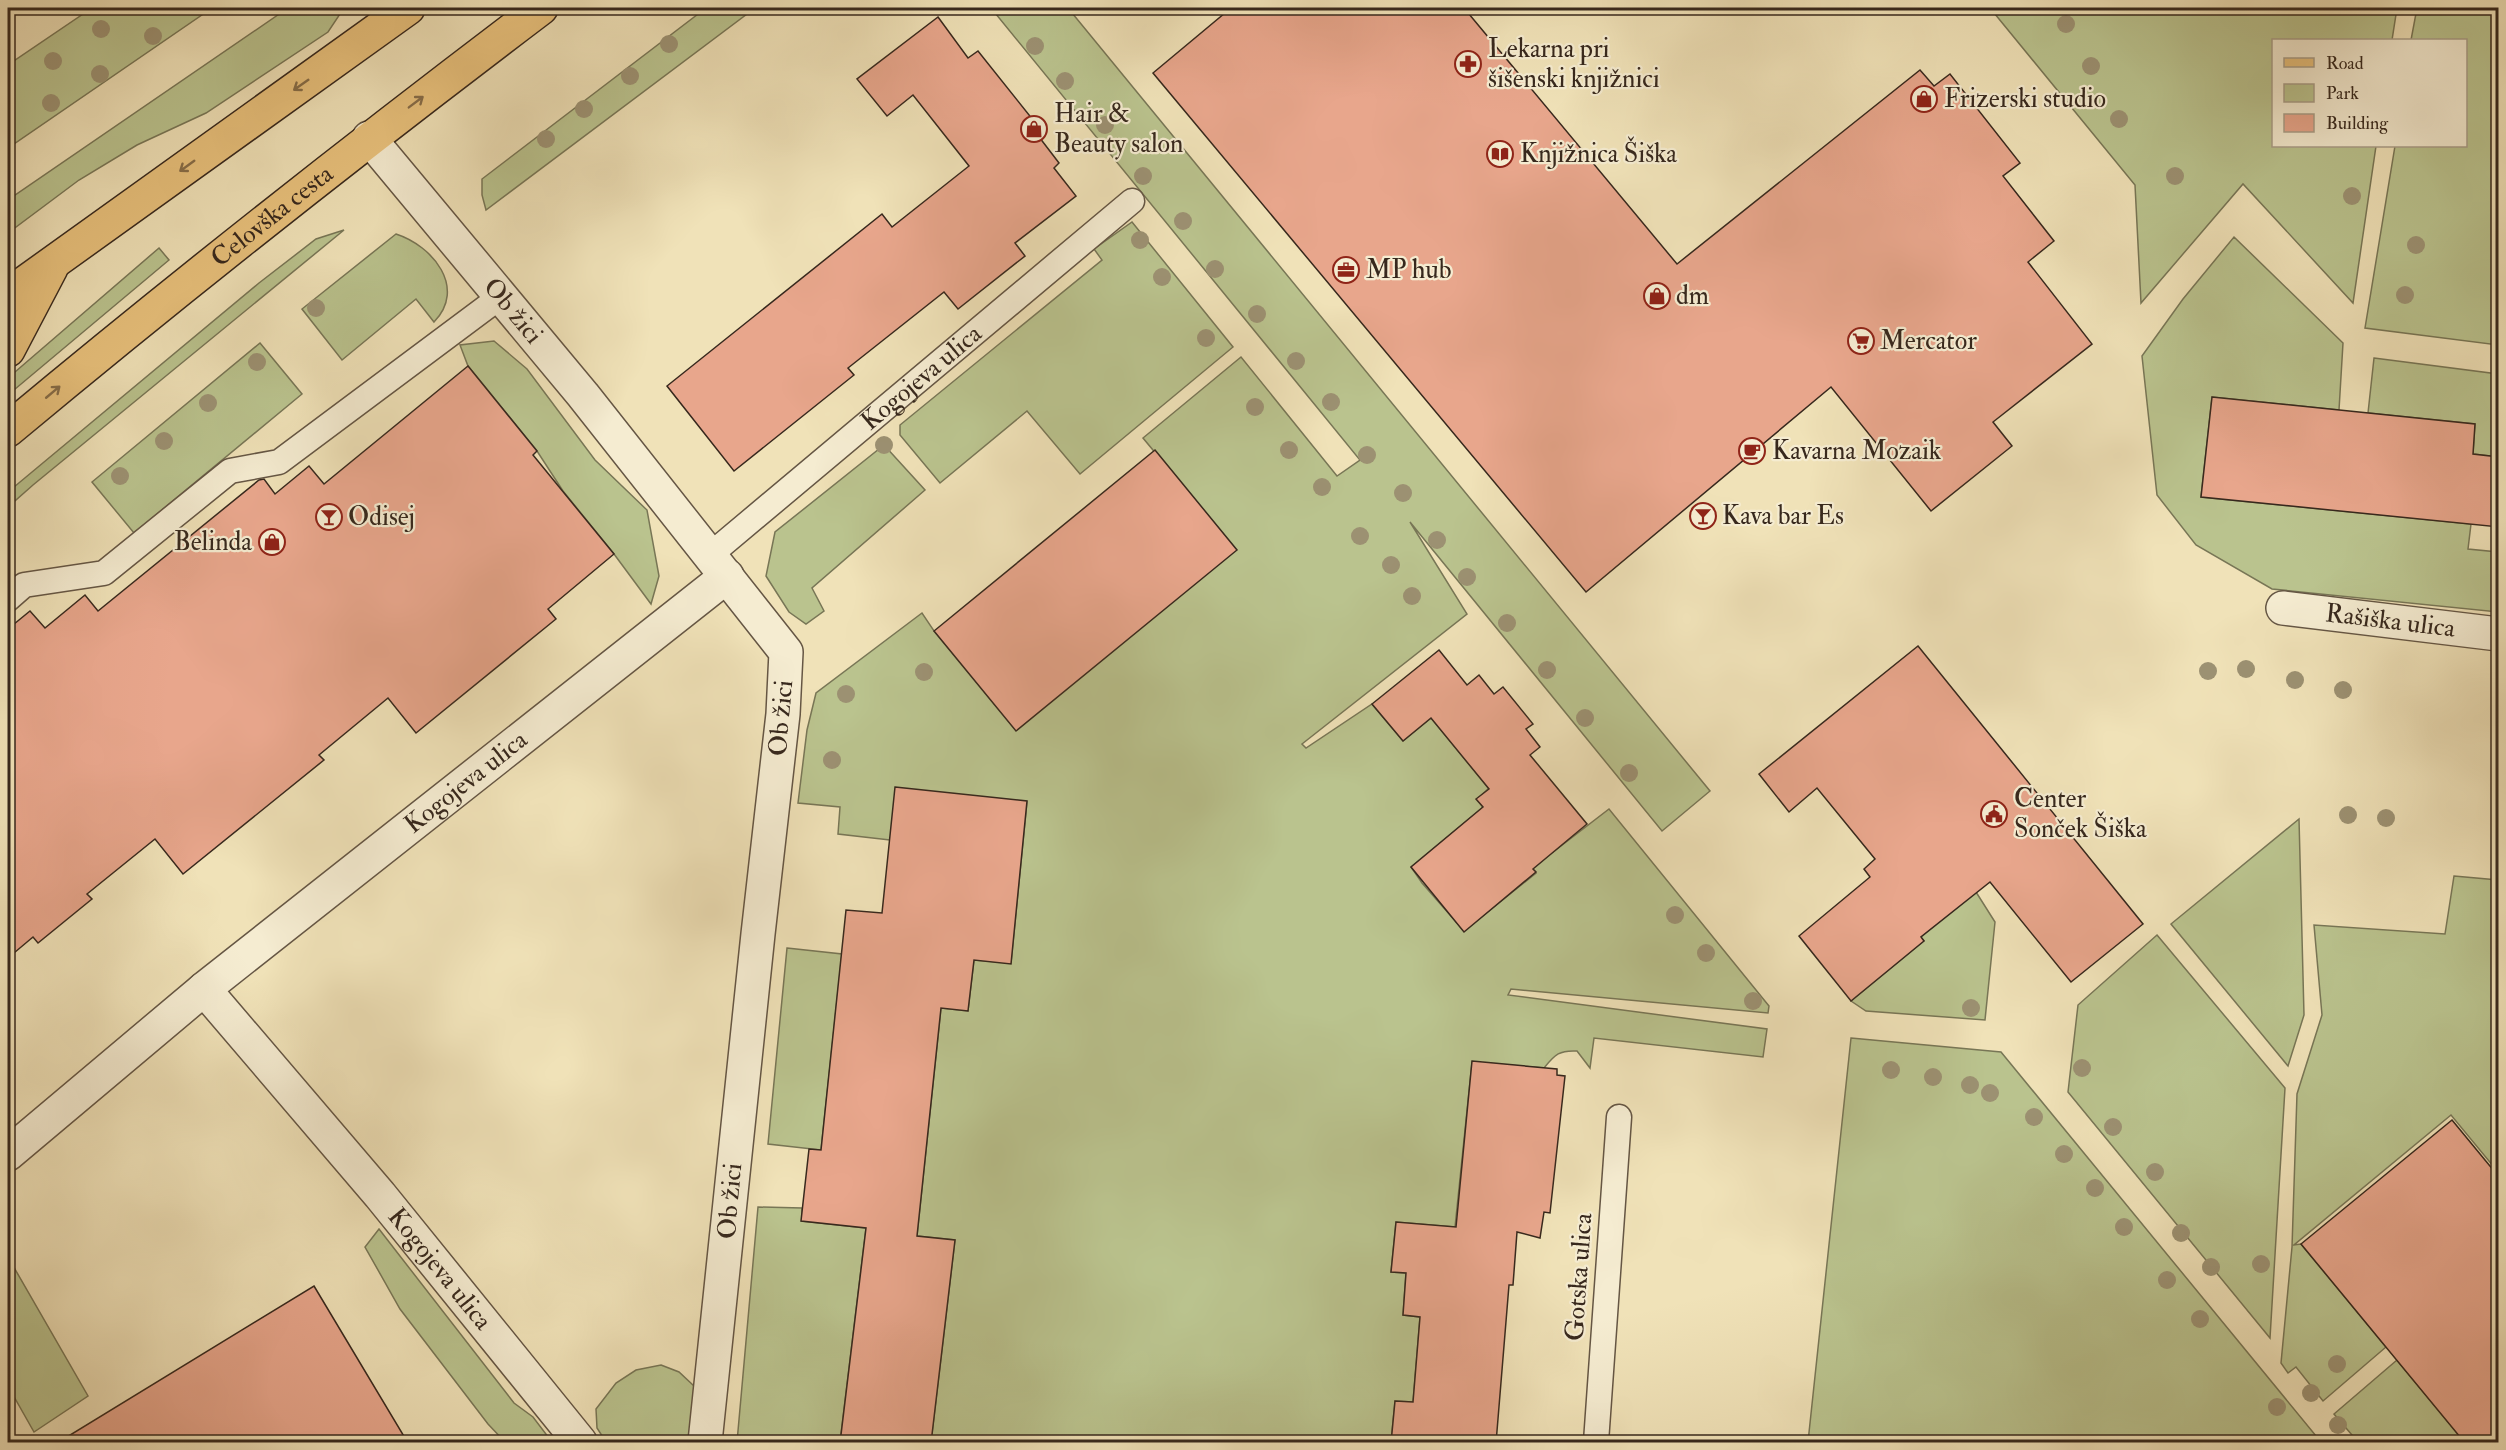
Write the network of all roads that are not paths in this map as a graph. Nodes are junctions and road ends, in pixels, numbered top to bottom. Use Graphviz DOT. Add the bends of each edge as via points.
graph roads {
  1 [pos="408,8"];
  2 [pos="541,8"];
  3 [pos="369,138"];
  4 [pos="1132,201"];
  5 [pos="55,261"];
  6 [pos="8,296"];
  7 [pos="500,297"];
  8 [pos="8,350"];
  9 [pos="8,430"];
  10 [pos="718,566"];
  11 [pos="8,599"];
  12 [pos="2283,608"];
  13 [pos="2499,634"];
  14 [pos="204,988"];
  15 [pos="1619,1116"];
  16 [pos="8,1154"];
  17 [pos="580,1443"];
  18 [pos="705,1443"];
  19 [pos="1596,1443"];
  1 -- 5 [label="main road, one-way"];
  3 -- 2 [label="main road, Celovška cesta, one-way"];
  3 -- 7 [label="street, Ob žici"];
  9 -- 3 [label="main road, Celovška cesta, one-way"];
  4 -- 10 [label="lane, Kogojeva ulica"];
  5 -- 6 [label="main road"];
  5 -- 8 [label="main road"];
  7 -- 10 [label="street, Ob žici" via="583,394"];
  7 -- 11 [label="lane" via="279,462 230,471 104,573 24,585"];
  10 -- 14 [label="street, Kogojeva ulica"];
  10 -- 18 [label="street, Ob žici" via="786,652 783,714"];
  12 -- 13 [label="street, Rašiška ulica"];
  14 -- 16 [label="street, Kogojeva ulica"];
  14 -- 17 [label="street, Kogojeva ulica" via="380,1195"];
  15 -- 19 [label="lane, Gotska ulica"];
}
